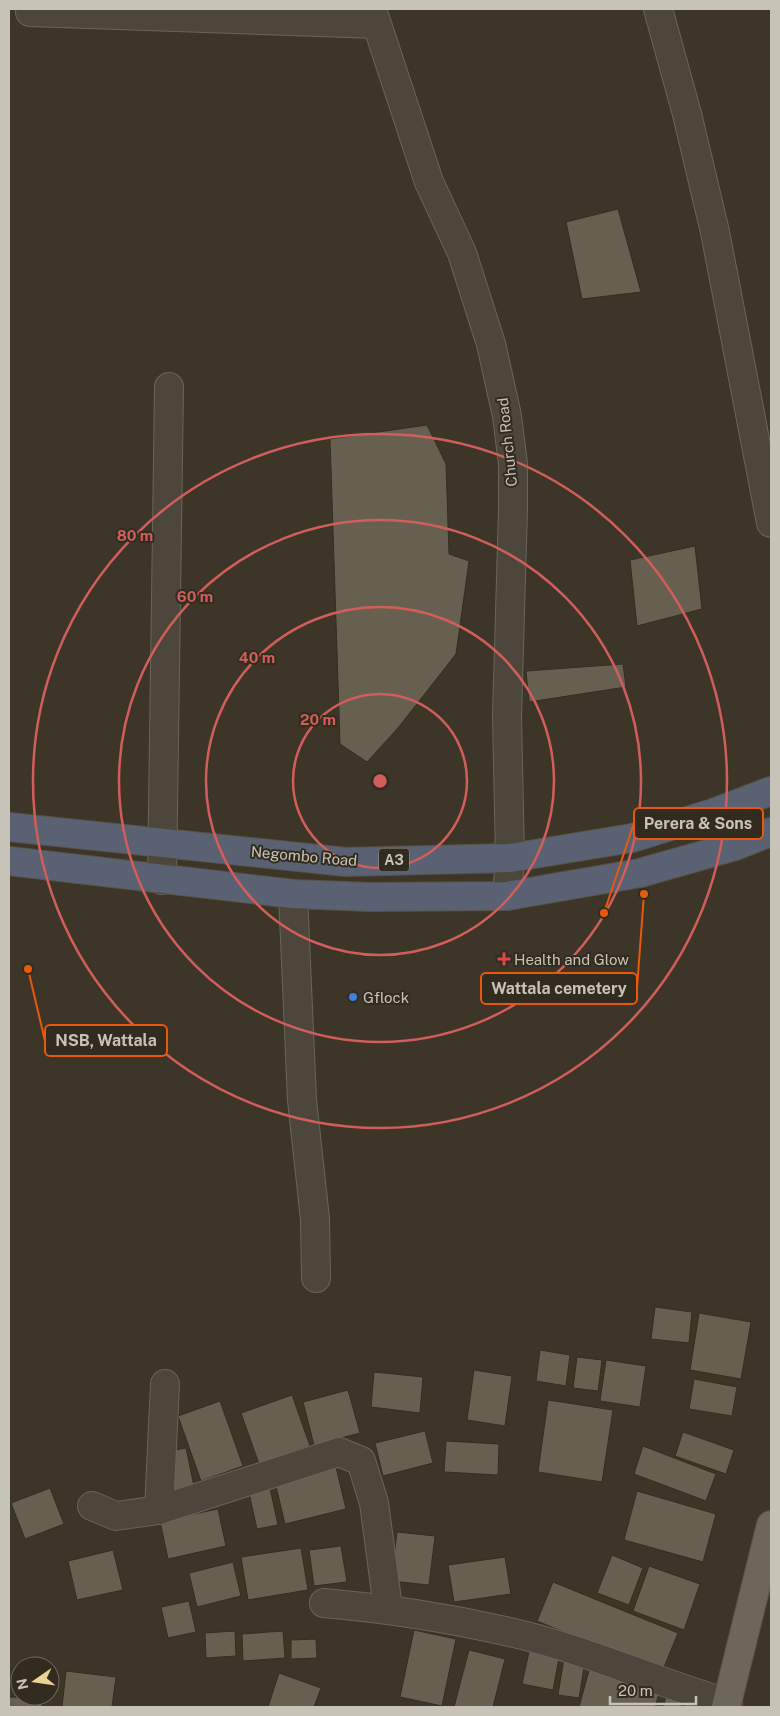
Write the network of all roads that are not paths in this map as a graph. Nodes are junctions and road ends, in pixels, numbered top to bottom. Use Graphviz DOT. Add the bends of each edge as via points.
graph roads {
  1 [pos="658,9"];
  2 [pos="30,12"];
  3 [pos="374,16"];
  4 [pos="169,387"];
  5 [pos="771,523"];
  6 [pos="771,791"];
  7 [pos="9,827"];
  8 [pos="771,832"];
  9 [pos="163,843"];
  10 [pos="510,858"];
  11 [pos="9,861"];
  12 [pos="162,880"];
  13 [pos="293,894"];
  14 [pos="506,896"];
  15 [pos="316,1278"];
  16 [pos="165,1384"];
  17 [pos="92,1506"];
  18 [pos="159,1510"];
  19 [pos="771,1525"];
  20 [pos="324,1603"];
  21 [pos="388,1608"];
  22 [pos="727,1705"];
  1 -- 5 [label="street" via="715,232"];
  2 -- 3 [label="street"];
  3 -- 10 [label="street, Church Road" via="430,182 462,253 491,344 507,416 513,464 507,716"];
  4 -- 9 [label="street"];
  6 -- 10 [label="highway, Negombo Road / A3" via="714,813 632,838"];
  7 -- 9 [label="highway, Negombo Road / A3"];
  8 -- 14 [label="highway" via="640,873"];
  9 -- 10 [label="highway, Negombo Road / A3" via="346,862"];
  9 -- 12 [label="street"];
  10 -- 14 [label="street, Church Road"];
  11 -- 12 [label="highway"];
  12 -- 13 [label="highway"];
  13 -- 14 [label="highway"];
  13 -- 15 [label="street" via="302,1100 315,1219"];
  16 -- 18 [label="street"];
  17 -- 18 [label="street" via="116,1516"];
  18 -- 21 [label="street" via="339,1452 360,1461 374,1503"];
  19 -- 22 [label="main road"];
  20 -- 21 [label="street"];
  21 -- 22 [label="street" via="530,1637"];
}
